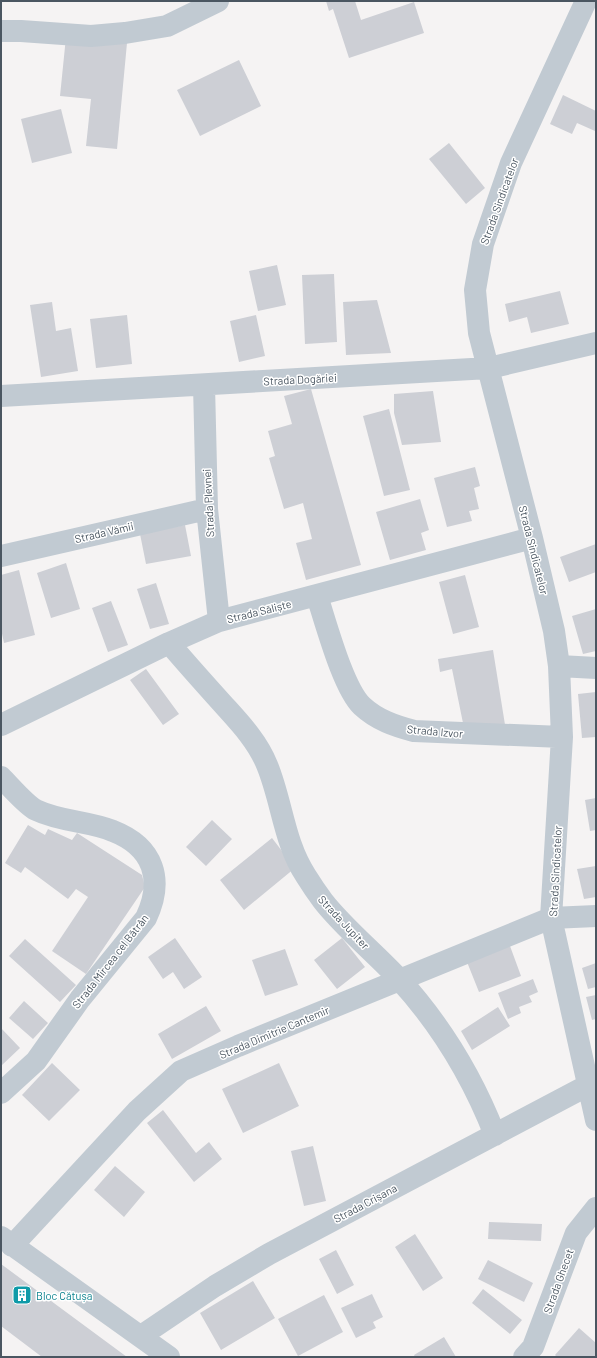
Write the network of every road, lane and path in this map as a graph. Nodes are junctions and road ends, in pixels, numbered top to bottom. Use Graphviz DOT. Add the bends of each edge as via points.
graph roads {
  1 [pos="218,1"];
  2 [pos="586,1"];
  3 [pos="1,31"];
  4 [pos="596,343"];
  5 [pos="489,368"];
  6 [pos="204,385"];
  7 [pos="1,396"];
  8 [pos="207,509"];
  9 [pos="532,538"];
  10 [pos="1,556"];
  11 [pos="317,596"];
  12 [pos="219,621"];
  13 [pos="168,643"];
  14 [pos="559,666"];
  15 [pos="596,668"];
  16 [pos="1,725"];
  17 [pos="562,737"];
  18 [pos="1,776"];
  19 [pos="596,916"];
  20 [pos="551,918"];
  21 [pos="400,980"];
  22 [pos="592,1083"];
  23 [pos="1,1093"];
  24 [pos="596,1120"];
  25 [pos="494,1135"];
  26 [pos="596,1208"];
  27 [pos="6,1242"];
  28 [pos="141,1336"];
  29 [pos="169,1357"];
  30 [pos="524,1357"];
  1 -- 3 [label="street" via="167,26 125,33 91,36"];
  2 -- 5 [label="street, Strada Sindicatelor" via="511,163 483,244 475,290 479,333"];
  4 -- 5 [label="street, Strada Dogăriei"];
  5 -- 6 [label="street, Strada Dogăriei"];
  5 -- 9 [label="street, Strada Sindicatelor"];
  6 -- 7 [label="street, Strada Dogăriei"];
  6 -- 8 [label="street, Strada Plevnei"];
  8 -- 10 [label="street, Strada Vămii"];
  8 -- 12 [label="street, Strada Plevnei"];
  9 -- 11 [label="street, Strada Săliște"];
  9 -- 14 [label="street, Strada Sindicatelor" via="554,631"];
  11 -- 12 [label="street, Strada Săliște"];
  11 -- 17 [label="street, Strada Izvor" via="347,685 362,706 377,717 393,726 414,732"];
  12 -- 13 [label="street, Strada Săliște"];
  13 -- 16 [label="street, Strada Săliște"];
  13 -- 21 [label="street, Strada Jupiter" via="244,727 258,747 277,794 288,837 304,873 323,901"];
  14 -- 15 [label="street"];
  14 -- 17 [label="street, Strada Sindicatelor"];
  17 -- 20 [label="street, Strada Sindicatelor"];
  18 -- 23 [label="street, Strada Mircea cel Bătrân" via="34,809 49,816 114,831 142,849 150,861 155,877 152,906 146,918 80,999 36,1061"];
  19 -- 20 [label="street, Strada Dimitrie Cantemir"];
  20 -- 21 [label="street, Strada Dimitrie Cantemir"];
  20 -- 22 [label="street, Strada Sindicatelor"];
  21 -- 25 [label="street, Strada Jupiter" via="460,1059"];
  21 -- 27 [label="street, Strada Dimitrie Cantemir" via="181,1071 137,1111"];
  22 -- 24 [label="street, Strada Sindicatelor"];
  22 -- 25 [label="street, Strada Crișana"];
  25 -- 28 [label="street, Strada Crișana" via="269,1254 215,1286"];
  26 -- 30 [label="street, Strada Ghecet" via="576,1233 533,1347"];
  27 -- 28 [label="street"];
  28 -- 29 [label="street"];
}
